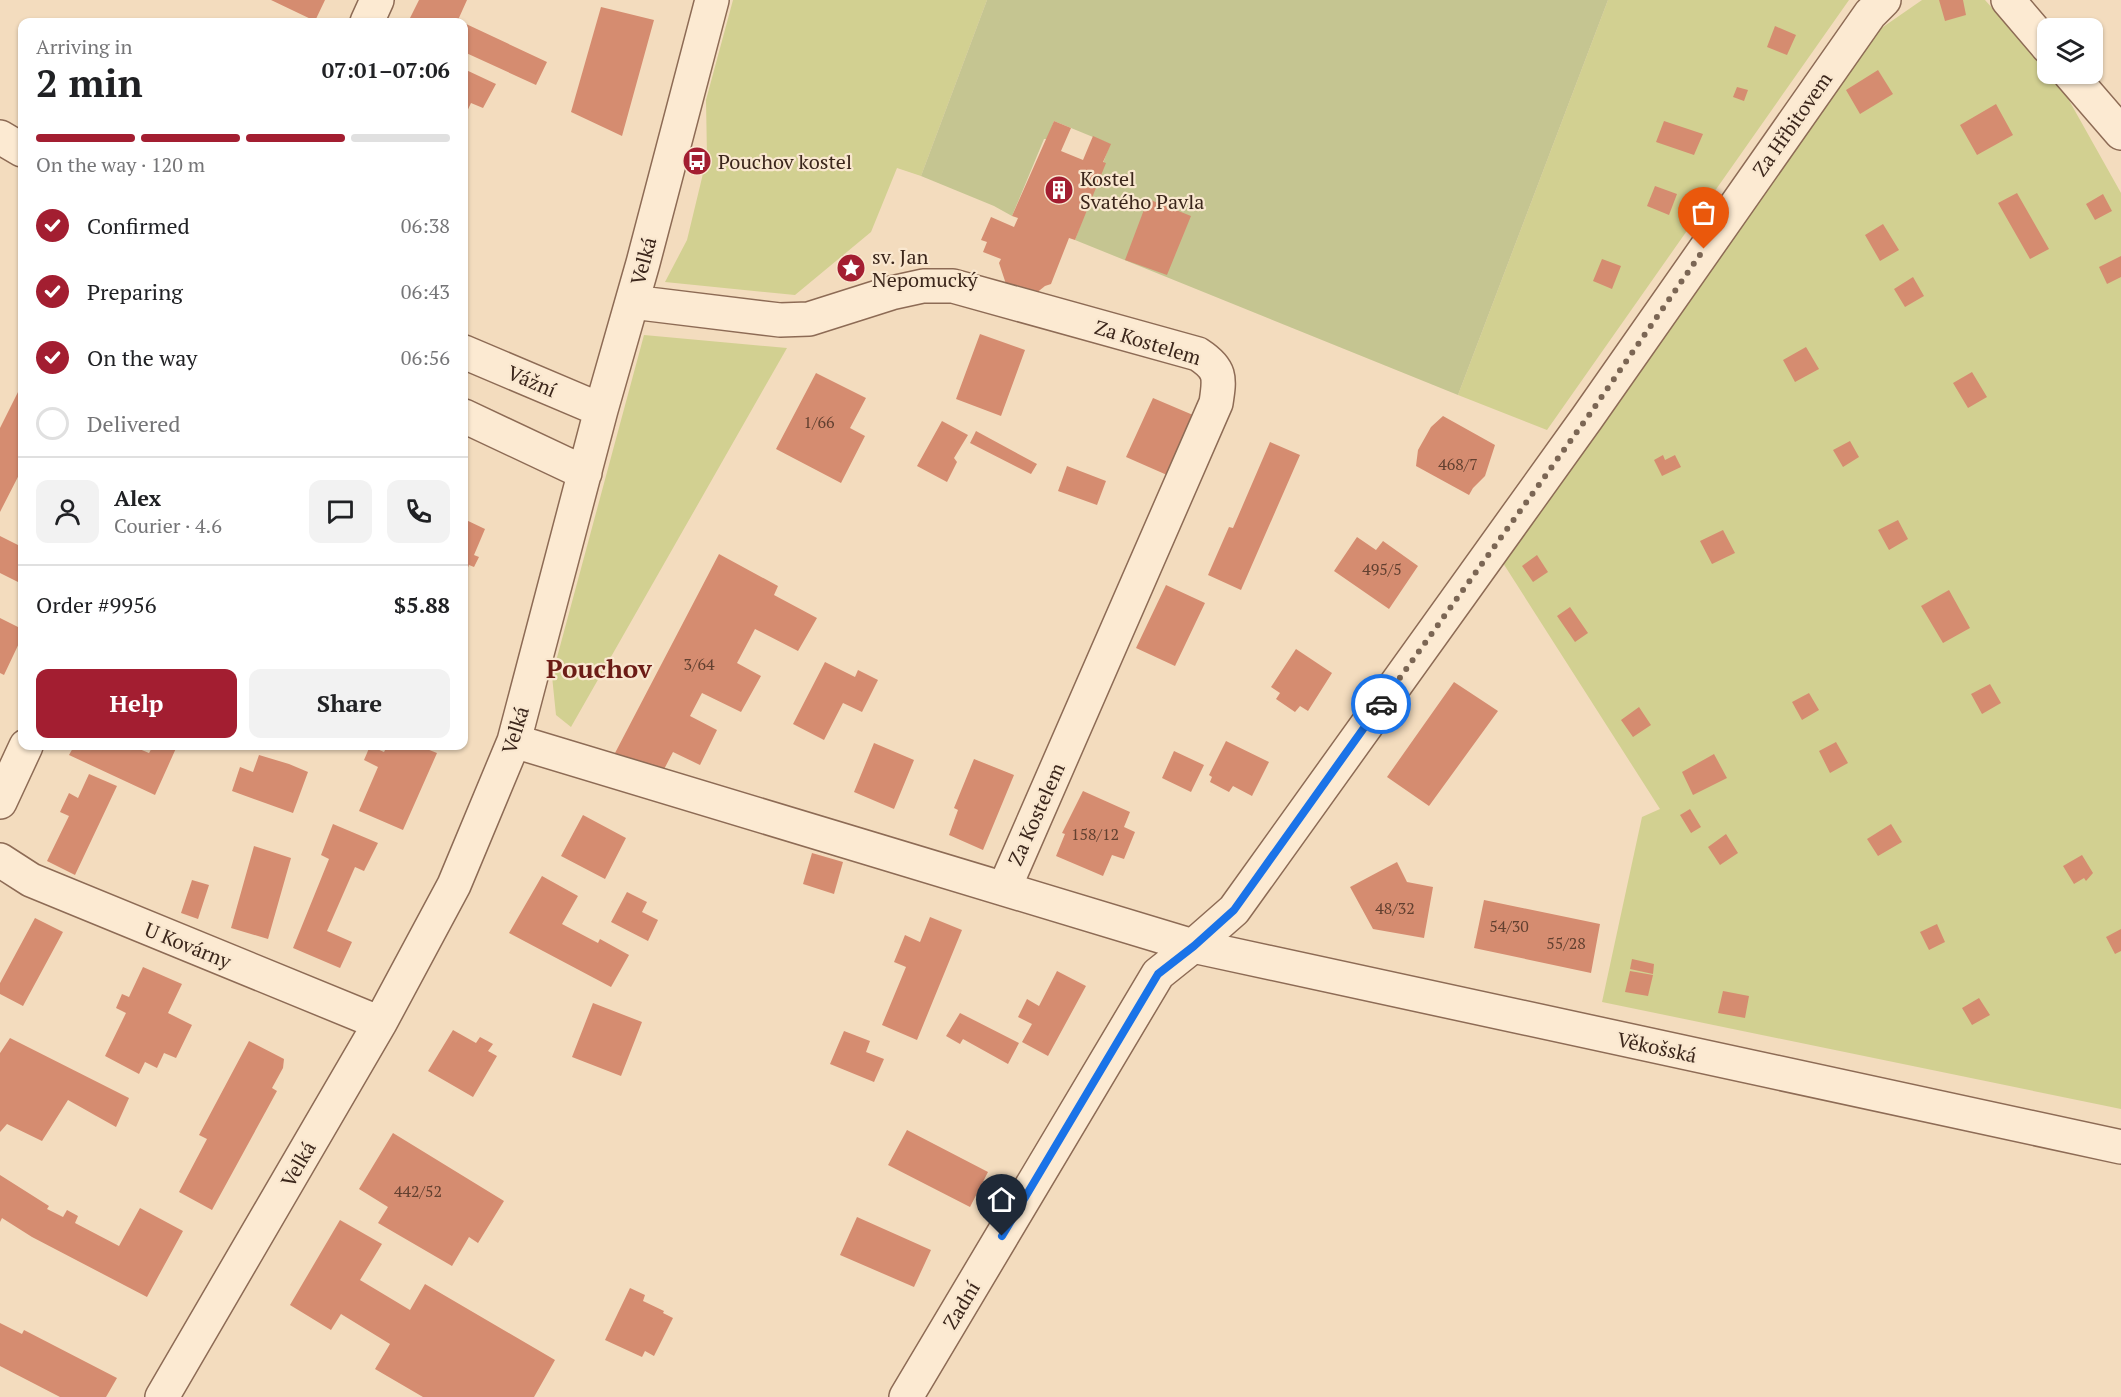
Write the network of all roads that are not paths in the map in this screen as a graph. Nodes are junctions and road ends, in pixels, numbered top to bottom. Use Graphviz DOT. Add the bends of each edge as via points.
graph roads {
  1 [pos="377,0"];
  2 [pos="712,0"];
  3 [pos="1884,0"];
  4 [pos="2008,0"];
  5 [pos="369,18"];
  6 [pos="2037,34"];
  7 [pos="2079,84"];
  8 [pos="2121,133"];
  9 [pos="0,137"];
  10 [pos="18,148"];
  11 [pos="632,302"];
  12 [pos="468,354"];
  13 [pos="601,410"];
  14 [pos="468,418"];
  15 [pos="585,473"];
  16 [pos="514,741"];
  17 [pos="24,750"];
  18 [pos="0,802"];
  19 [pos="0,860"];
  20 [pos="1004,889"];
  21 [pos="1194,946"];
  22 [pos="380,1023"];
  23 [pos="2121,1147"];
  24 [pos="162,1397"];
  25 [pos="906,1397"];
  1 -- 5 [label="street"];
  2 -- 11 [label="street, Velká"];
  3 -- 21 [label="street, Za Hřbitovem" via="1870,14 1587,418 1234,910"];
  4 -- 6 [label="street"];
  7 -- 8 [label="street"];
  9 -- 10 [label="street"];
  11 -- 13 [label="street, Velká"];
  11 -- 20 [label="street, Za Kostelem" via="780,320 809,319 891,293 923,286 953,286 1198,354 1213,363 1219,388 1216,403"];
  12 -- 13 [label="street, Vážní"];
  13 -- 15 [label="street, Velká"];
  14 -- 15 [label="street"];
  15 -- 16 [label="street, Velká"];
  16 -- 20 [label="street, Za Kostelem"];
  16 -- 22 [label="street, Velká" via="454,885"];
  17 -- 18 [label="street"];
  19 -- 22 [label="street, U Kovárny" via="31,880"];
  20 -- 21 [label="street, Za Kostelem"];
  21 -- 23 [label="street, Věkošská"];
  21 -- 25 [label="street, Zadní" via="1158,974"];
  22 -- 24 [label="street, Velká"];
}
